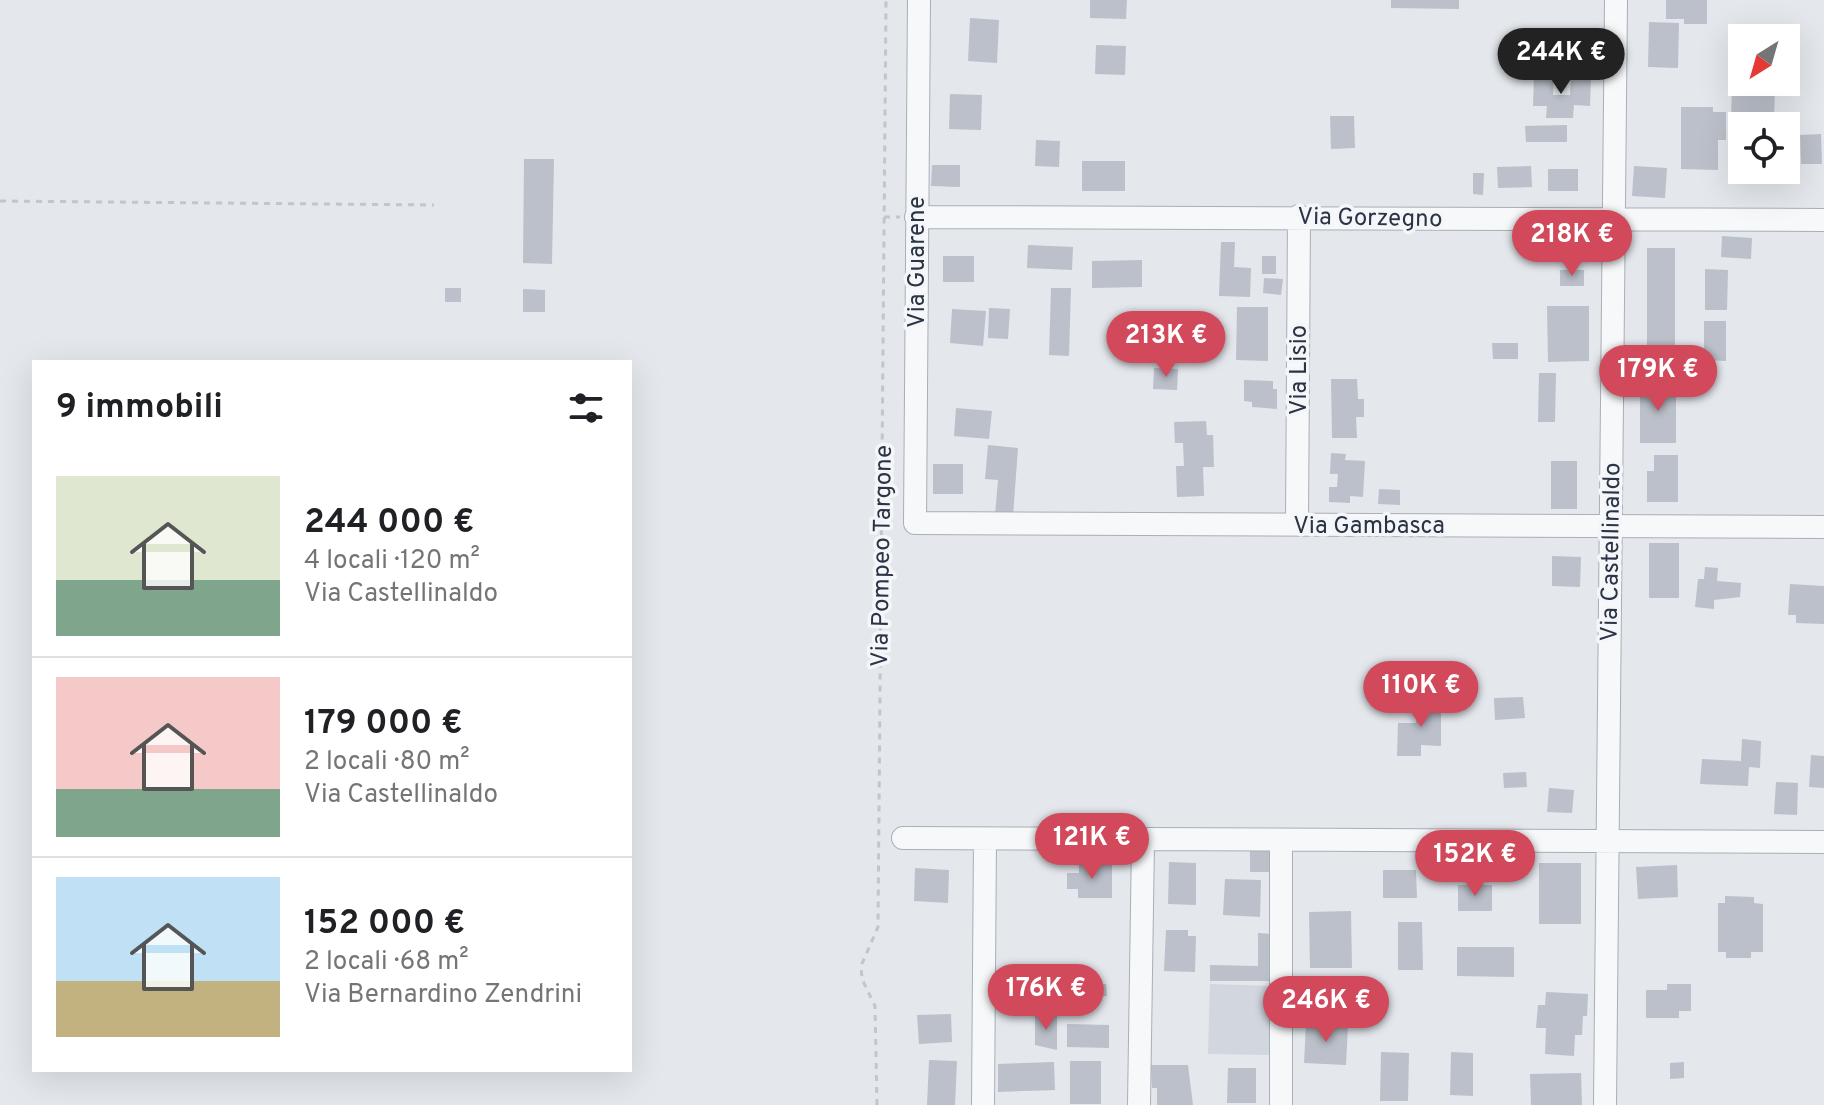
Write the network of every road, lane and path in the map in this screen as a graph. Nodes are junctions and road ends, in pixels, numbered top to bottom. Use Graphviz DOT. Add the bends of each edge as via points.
graph roads {
  1 [pos="886,0"];
  2 [pos="919,0"];
  3 [pos="1616,0"];
  4 [pos="0,201"];
  5 [pos="434,205"];
  6 [pos="1299,216"];
  7 [pos="916,217"];
  8 [pos="1614,219"];
  9 [pos="1824,220"];
  10 [pos="915,523"];
  11 [pos="1297,524"];
  12 [pos="1610,527"];
  13 [pos="1824,527"];
  14 [pos="903,838"];
  15 [pos="985,839"];
  16 [pos="1143,841"];
  17 [pos="1281,841"];
  18 [pos="1608,842"];
  19 [pos="1824,842"];
  20 [pos="877,1105"];
  21 [pos="983,1105"];
  22 [pos="1139,1105"];
  23 [pos="1281,1105"];
  24 [pos="1605,1105"];
  1 -- 20 [label="path, Via Pompeo Targone" via="878,927 861,966 875,1006"];
  2 -- 7 [label="street, Via Guarene"];
  3 -- 8 [label="street, Via Castellinaldo"];
  4 -- 5 [label="path"];
  6 -- 7 [label="street, Via Gorzegno"];
  6 -- 8 [label="street, Via Gorzegno"];
  6 -- 11 [label="street, Via Lisio"];
  7 -- 10 [label="street, Via Guarene"];
  8 -- 9 [label="street, Via Gorzegno"];
  8 -- 12 [label="street, Via Castellinaldo"];
  10 -- 11 [label="street, Via Gambasca"];
  11 -- 12 [label="street, Via Gambasca"];
  12 -- 13 [label="street, Via Gambasca"];
  12 -- 18 [label="street, Via Castellinaldo"];
  14 -- 15 [label="street"];
  15 -- 16 [label="street"];
  15 -- 21 [label="street"];
  16 -- 17 [label="street"];
  16 -- 22 [label="street"];
  17 -- 18 [label="street"];
  17 -- 23 [label="street"];
  18 -- 19 [label="street"];
  18 -- 24 [label="street, Via Castellinaldo"];
}
